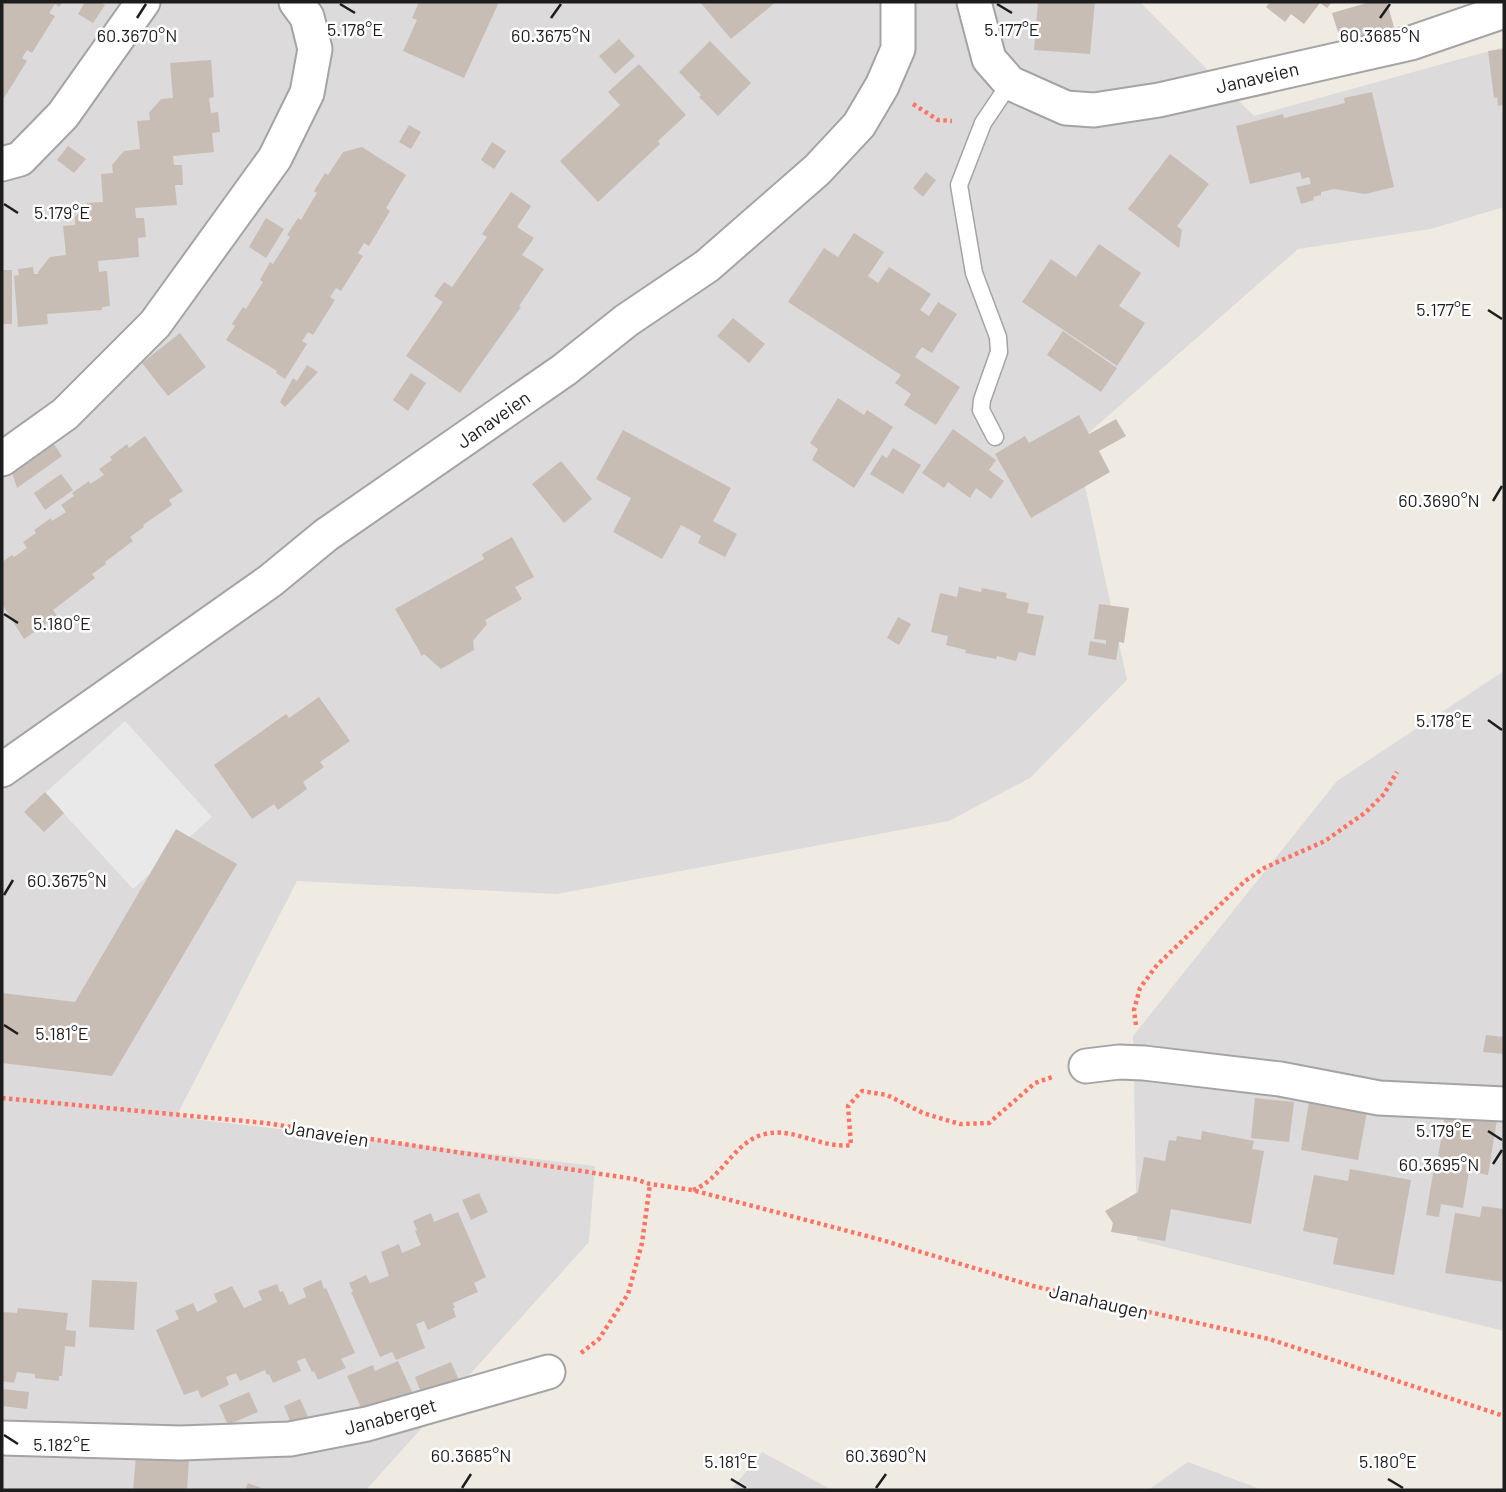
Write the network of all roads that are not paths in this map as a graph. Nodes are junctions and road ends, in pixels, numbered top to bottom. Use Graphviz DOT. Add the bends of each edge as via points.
graph roads {
  1 [pos="143,2"];
  2 [pos="296,2"];
  3 [pos="898,2"];
  4 [pos="974,2"];
  5 [pos="1504,11"];
  6 [pos="1010,83"];
  7 [pos="2,164"];
  8 [pos="995,437"];
  9 [pos="2,459"];
  10 [pos="2,770"];
  11 [pos="1086,1066"];
  12 [pos="1504,1104"];
  13 [pos="548,1371"];
  14 [pos="2,1438"];
  1 -- 7 [label="street" via="63,115 19,159"];
  2 -- 9 [label="street" via="307,18 314,49 307,93 275,158 155,324 65,414"];
  3 -- 10 [label="street, Janaveien" via="898,49 859,125 817,170 707,265"];
  4 -- 6 [label="street, Janaveien" via="989,59"];
  5 -- 6 [label="street, Janaveien" via="1411,43 1159,100 1094,110 1066,108"];
  6 -- 8 [label="lane" via="983,123 958,185 974,273 998,337 999,352 981,410"];
  11 -- 12 [label="street" via="1144,1063 1280,1079 1379,1098"];
  13 -- 14 [label="street, Janaberget" via="367,1424 290,1439 181,1443"];
}
